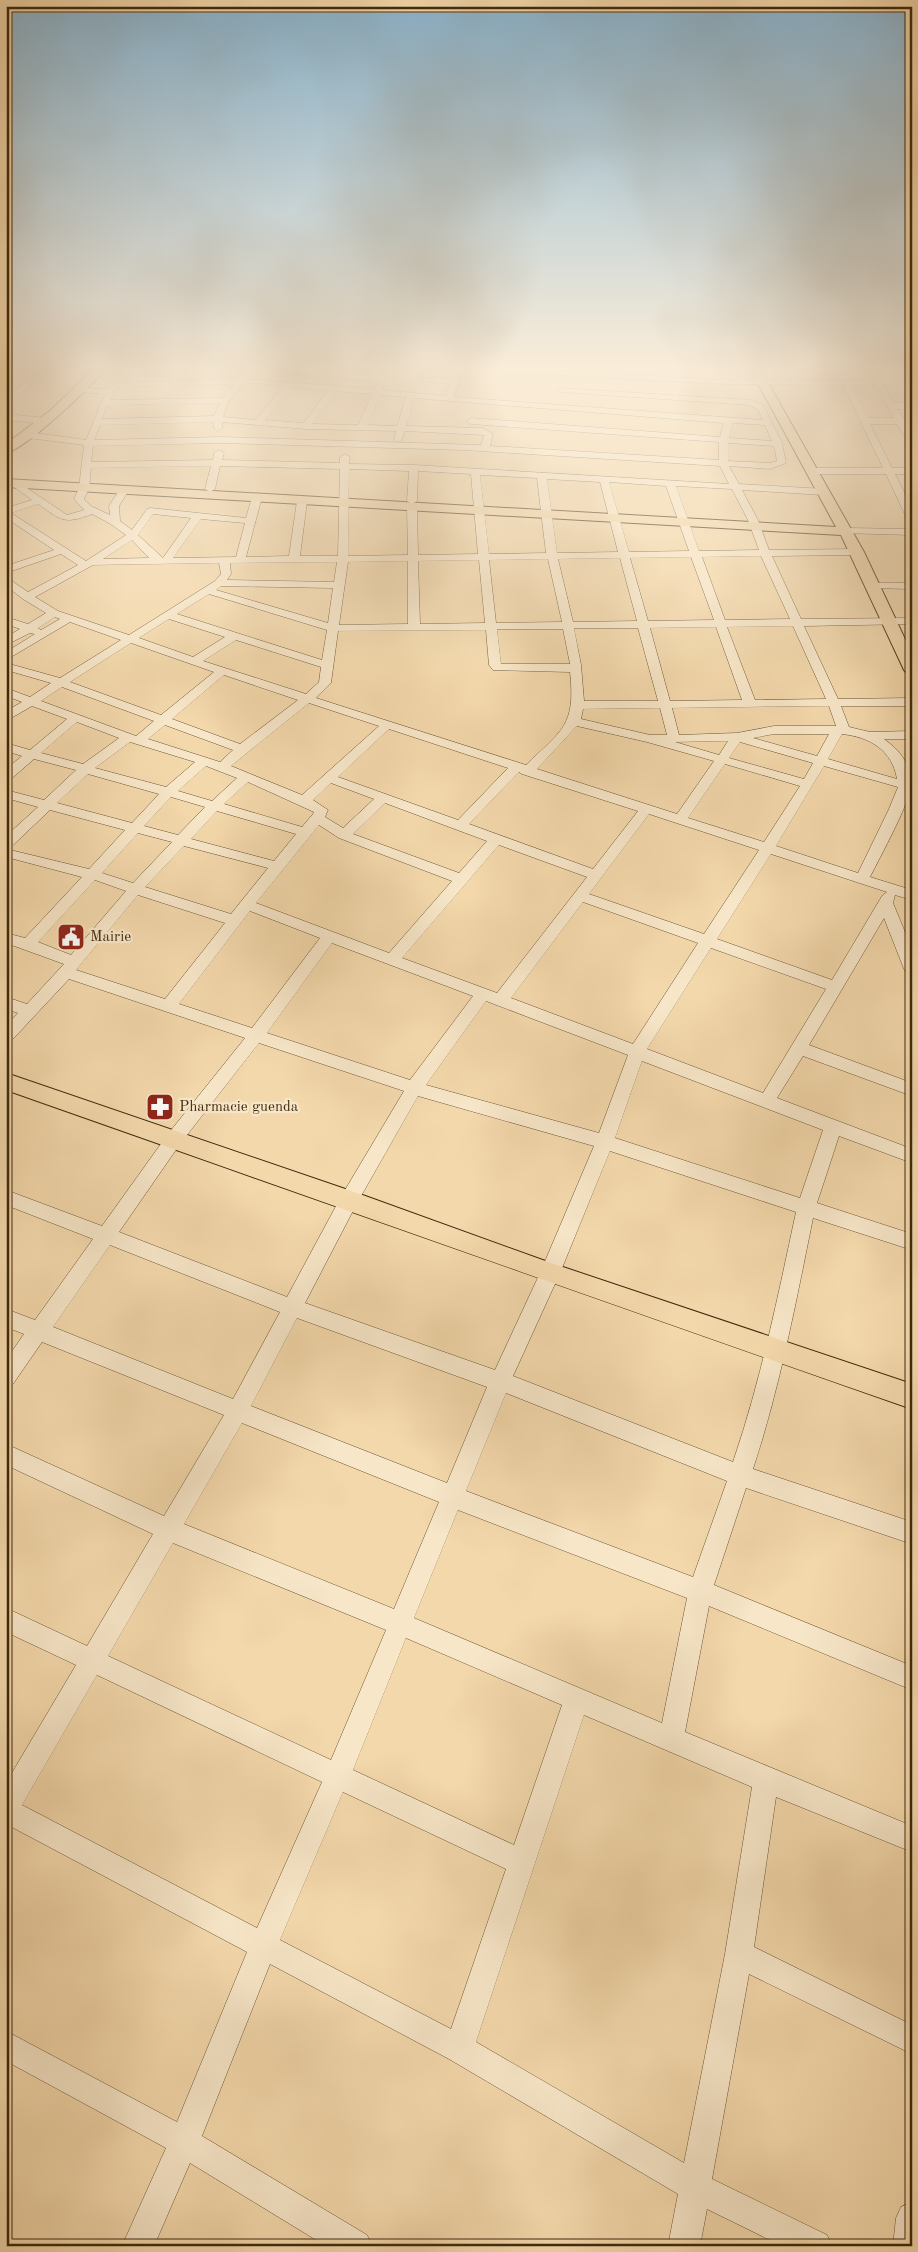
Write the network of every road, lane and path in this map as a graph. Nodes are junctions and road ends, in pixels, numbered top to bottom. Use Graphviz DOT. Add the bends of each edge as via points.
graph roads {
  1 [pos="85,472"];
  2 [pos="215,472"];
  3 [pos="344,472"];
  4 [pos="414,472"];
  5 [pos="475,472"];
  6 [pos="540,472"];
  7 [pos="612,472"];
  8 [pos="651,472"];
  9 [pos="727,472"];
  10 [pos="900,472"];
  11 [pos="814,473"];
  12 [pos="890,473"];
  13 [pos="912,476"];
  14 [pos="542,477"];
  15 [pos="604,480"];
  16 [pos="9,481"];
  17 [pos="670,484"];
  18 [pos="84,485"];
  19 [pos="44,486"];
  20 [pos="734,487"];
  21 [pos="210,489"];
  22 [pos="124,490"];
  23 [pos="164,492"];
  24 [pos="824,492"];
  25 [pos="38,498"];
  26 [pos="257,498"];
  27 [pos="302,500"];
  28 [pos="345,500"];
  29 [pos="412,504"];
  30 [pos="114,506"];
  31 [pos="479,508"];
  32 [pos="89,509"];
  33 [pos="544,510"];
  34 [pos="150,511"];
  35 [pos="6,512"];
  36 [pos="614,515"];
  37 [pos="197,517"];
  38 [pos="683,520"];
  39 [pos="912,520"];
  40 [pos="250,521"];
  41 [pos="116,522"];
  42 [pos="754,523"];
  43 [pos="842,527"];
  44 [pos="912,532"];
  45 [pos="133,535"];
  46 [pos="60,551"];
  47 [pos="857,552"];
  48 [pos="765,553"];
  49 [pos="696,554"];
  50 [pos="624,555"];
  51 [pos="552,556"];
  52 [pos="482,557"];
  53 [pos="343,558"];
  54 [pos="414,558"];
  55 [pos="294,559"];
  56 [pos="224,560"];
  57 [pos="240,560"];
  58 [pos="162,561"];
  59 [pos="88,563"];
  60 [pos="6,570"];
  61 [pos="6,580"];
  62 [pos="219,583"];
  63 [pos="339,585"];
  64 [pos="873,586"];
  65 [pos="912,586"];
  66 [pos="206,590"];
  67 [pos="27,597"];
  68 [pos="54,613"];
  69 [pos="167,615"];
  70 [pos="69,618"];
  71 [pos="6,620"];
  72 [pos="890,621"];
  73 [pos="912,621"];
  74 [pos="720,622"];
  75 [pos="796,622"];
  76 [pos="568,624"];
  77 [pos="643,624"];
  78 [pos="490,626"];
  79 [pos="414,627"];
  80 [pos="29,628"];
  81 [pos="334,628"];
  82 [pos="44,634"];
  83 [pos="233,636"];
  84 [pos="131,639"];
  85 [pos="6,642"];
  86 [pos="908,655"];
  87 [pos="6,657"];
  88 [pos="195,661"];
  89 [pos="326,665"];
  90 [pos="6,666"];
  91 [pos="575,668"];
  92 [pos="912,670"];
  93 [pos="222,671"];
  94 [pos="60,682"];
  95 [pos="6,692"];
  96 [pos="306,699"];
  97 [pos="30,700"];
  98 [pos="912,702"];
  99 [pos="834,703"];
  100 [pos="750,704"];
  101 [pos="578,705"];
  102 [pos="665,705"];
  103 [pos="6,716"];
  104 [pos="76,717"];
  105 [pos="166,720"];
  106 [pos="574,721"];
  107 [pos="387,725"];
  108 [pos="841,731"];
  109 [pos="912,735"];
  110 [pos="870,736"];
  111 [pos="737,737"];
  112 [pos="134,738"];
  113 [pos="650,738"];
  114 [pos="674,738"];
  115 [pos="6,747"];
  116 [pos="242,749"];
  117 [pos="32,755"];
  118 [pos="722,759"];
  119 [pos="204,761"];
  120 [pos="821,762"];
  121 [pos="222,768"];
  122 [pos="85,769"];
  123 [pos="522,770"];
  124 [pos="6,776"];
  125 [pos="246,777"];
  126 [pos="329,778"];
  127 [pos="808,784"];
  128 [pos="905,785"];
  129 [pos="168,792"];
  130 [pos="6,794"];
  131 [pos="383,798"];
  132 [pos="304,801"];
  133 [pos="47,804"];
  134 [pos="214,806"];
  135 [pos="646,809"];
  136 [pos="896,809"];
  137 [pos="912,813"];
  138 [pos="318,818"];
  139 [pos="680,820"];
  140 [pos="460,826"];
  141 [pos="136,827"];
  142 [pos="304,832"];
  143 [pos="344,836"];
  144 [pos="496,839"];
  145 [pos="183,840"];
  146 [pos="6,844"];
  147 [pos="766,849"];
  148 [pos="6,853"];
  149 [pos="278,866"];
  150 [pos="93,875"];
  151 [pos="595,875"];
  152 [pos="462,879"];
  153 [pos="862,879"];
  154 [pos="136,888"];
  155 [pos="912,895"];
  156 [pos="581,896"];
  157 [pos="890,896"];
  158 [pos="247,905"];
  159 [pos="233,920"];
  160 [pos="329,936"];
  161 [pos="6,938"];
  162 [pos="707,940"];
  163 [pos="28,944"];
  164 [pos="392,960"];
  165 [pos="70,967"];
  166 [pos="912,969"];
  167 [pos="836,987"];
  168 [pos="491,997"];
  169 [pos="6,1003"];
  170 [pos="169,1005"];
  171 [pos="29,1010"];
  172 [pos="256,1035"];
  173 [pos="6,1036"];
  174 [pos="800,1048"];
  175 [pos="637,1052"];
  176 [pos="6,1081"];
  177 [pos="414,1088"];
  178 [pos="912,1090"];
  179 [pos="767,1101"];
  180 [pos="833,1126"];
  181 [pos="174,1139"];
  182 [pos="605,1142"];
  183 [pos="912,1156"];
  184 [pos="6,1196"];
  185 [pos="349,1200"];
  186 [pos="806,1208"];
  187 [pos="106,1235"];
  188 [pos="912,1242"];
  189 [pos="550,1273"];
  190 [pos="292,1308"];
  191 [pos="6,1318"];
  192 [pos="40,1332"];
  193 [pos="776,1352"];
  194 [pos="6,1377"];
  195 [pos="500,1381"];
  196 [pos="912,1397"];
  197 [pos="238,1410"];
  198 [pos="6,1454"];
  199 [pos="739,1475"];
  200 [pos="451,1496"];
  201 [pos="167,1529"];
  202 [pos="912,1533"];
  203 [pos="700,1590"];
  204 [pos="6,1620"];
  205 [pos="401,1624"];
  206 [pos="93,1661"];
  207 [pos="912,1678"];
  208 [pos="576,1700"];
  209 [pos="671,1738"];
  210 [pos="338,1777"];
  211 [pos="766,1780"];
  212 [pos="6,1809"];
  213 [pos="912,1839"];
  214 [pos="520,1862"];
  215 [pos="264,1945"];
  216 [pos="739,1954"];
  217 [pos="912,2040"];
  218 [pos="6,2045"];
  219 [pos="459,2048"];
  220 [pos="184,2142"];
  221 [pos="696,2187"];
  222 [pos="912,2218"];
  223 [pos="138,2246"];
  224 [pos="356,2246"];
  225 [pos="684,2246"];
  226 [pos="816,2246"];
  227 [pos="909,2246"];
  1 -- 18 [label="street"];
  2 -- 21 [label="street"];
  3 -- 28 [label="street"];
  4 -- 29 [label="street"];
  5 -- 31 [label="street"];
  6 -- 14 [label="street"];
  7 -- 15 [label="street"];
  8 -- 17 [label="street"];
  9 -- 20 [label="street"];
  10 -- 12 [label="street"];
  11 -- 12 [label="street"];
  11 -- 24 [label="main road"];
  12 -- 13 [label="street"];
  12 -- 39 [label="street"];
  14 -- 15 [label="street"];
  14 -- 33 [label="street"];
  15 -- 36 [label="street"];
  16 -- 18 [label="main road"];
  16 -- 19 [label="main road"];
  16 -- 25 [label="street"];
  17 -- 20 [label="street"];
  17 -- 38 [label="street"];
  18 -- 19 [label="main road"];
  18 -- 21 [label="main road"];
  18 -- 22 [label="main road"];
  18 -- 32 [label="street" via="79,499"];
  19 -- 25 [label="street"];
  20 -- 24 [label="street"];
  20 -- 42 [label="street"];
  21 -- 28 [label="main road"];
  22 -- 23 [label="main road"];
  22 -- 30 [label="street"];
  23 -- 26 [label="main road"];
  23 -- 34 [label="street"];
  24 -- 43 [label="main road"];
  25 -- 32 [label="street" via="68,519"];
  25 -- 35 [label="street"];
  26 -- 27 [label="main road"];
  26 -- 40 [label="street"];
  27 -- 28 [label="main road"];
  27 -- 55 [label="street"];
  28 -- 29 [label="main road"];
  28 -- 53 [label="street"];
  29 -- 31 [label="main road"];
  29 -- 54 [label="street"];
  30 -- 32 [label="street"];
  30 -- 41 [label="street"];
  31 -- 33 [label="main road"];
  31 -- 52 [label="street"];
  32 -- 41 [label="street"];
  33 -- 36 [label="main road"];
  33 -- 51 [label="street"];
  34 -- 37 [label="street"];
  34 -- 45 [label="street"];
  35 -- 46 [label="street"];
  36 -- 38 [label="main road"];
  36 -- 50 [label="street"];
  37 -- 40 [label="street"];
  37 -- 58 [label="street"];
  38 -- 42 [label="main road"];
  38 -- 49 [label="street"];
  40 -- 57 [label="street"];
  41 -- 45 [label="street"];
  42 -- 43 [label="main road"];
  42 -- 48 [label="street"];
  43 -- 44 [label="street"];
  43 -- 47 [label="main road"];
  45 -- 58 [label="street"];
  45 -- 59 [label="street"];
  46 -- 59 [label="street"];
  46 -- 60 [label="street"];
  47 -- 48 [label="street"];
  47 -- 64 [label="main road"];
  48 -- 49 [label="street"];
  48 -- 75 [label="street"];
  49 -- 50 [label="street"];
  49 -- 74 [label="street"];
  50 -- 51 [label="street"];
  50 -- 77 [label="street"];
  51 -- 52 [label="street"];
  51 -- 76 [label="street"];
  52 -- 54 [label="street"];
  52 -- 78 [label="street"];
  53 -- 54 [label="street"];
  53 -- 55 [label="street"];
  53 -- 63 [label="street"];
  54 -- 79 [label="street"];
  55 -- 57 [label="street"];
  56 -- 57 [label="street"];
  56 -- 58 [label="street"];
  56 -- 62 [label="street" via="226,574"];
  58 -- 59 [label="street"];
  59 -- 67 [label="street"];
  61 -- 67 [label="street"];
  62 -- 63 [label="street"];
  62 -- 66 [label="street"];
  63 -- 81 [label="street"];
  64 -- 65 [label="street"];
  64 -- 72 [label="main road"];
  66 -- 69 [label="street"];
  66 -- 81 [label="street"];
  67 -- 68 [label="street"];
  68 -- 70 [label="street"];
  68 -- 80 [label="street"];
  69 -- 83 [label="street"];
  69 -- 84 [label="street"];
  70 -- 82 [label="street"];
  70 -- 84 [label="street"];
  71 -- 80 [label="street"];
  72 -- 73 [label="street"];
  72 -- 75 [label="street"];
  72 -- 86 [label="main road"];
  74 -- 75 [label="street"];
  74 -- 77 [label="street"];
  74 -- 100 [label="street"];
  75 -- 99 [label="street"];
  76 -- 77 [label="street"];
  76 -- 78 [label="street"];
  76 -- 91 [label="street"];
  77 -- 102 [label="street"];
  78 -- 79 [label="street"];
  78 -- 91 [label="street" via="497,668"];
  79 -- 81 [label="street"];
  80 -- 82 [label="street"];
  80 -- 85 [label="street"];
  81 -- 89 [label="street"];
  82 -- 87 [label="street"];
  83 -- 88 [label="street"];
  83 -- 89 [label="street"];
  84 -- 88 [label="street"];
  84 -- 94 [label="street"];
  86 -- 92 [label="main road"];
  88 -- 93 [label="street"];
  89 -- 96 [label="street" via="325,683"];
  90 -- 94 [label="street"];
  91 -- 101 [label="street"];
  93 -- 96 [label="street"];
  93 -- 105 [label="street"];
  94 -- 97 [label="street"];
  94 -- 105 [label="street"];
  95 -- 97 [label="street"];
  96 -- 107 [label="street"];
  96 -- 116 [label="street"];
  97 -- 103 [label="street"];
  97 -- 104 [label="street"];
  98 -- 99 [label="street"];
  99 -- 100 [label="street"];
  99 -- 108 [label="street"];
  100 -- 102 [label="street"];
  101 -- 102 [label="street"];
  101 -- 106 [label="street"];
  102 -- 114 [label="street"];
  104 -- 112 [label="street"];
  104 -- 117 [label="street"];
  105 -- 112 [label="street"];
  105 -- 116 [label="street"];
  106 -- 113 [label="street"];
  106 -- 123 [label="street"];
  107 -- 123 [label="street"];
  107 -- 126 [label="street"];
  108 -- 110 [label="street"];
  108 -- 111 [label="street" via="774,730"];
  108 -- 120 [label="street"];
  109 -- 110 [label="street"];
  110 -- 128 [label="street" via="894,752 902,768"];
  111 -- 114 [label="street"];
  111 -- 118 [label="street"];
  111 -- 120 [label="street"];
  112 -- 119 [label="street"];
  112 -- 122 [label="street"];
  113 -- 114 [label="street"];
  113 -- 118 [label="street"];
  115 -- 117 [label="street"];
  116 -- 121 [label="street"];
  117 -- 122 [label="street"];
  117 -- 124 [label="street"];
  118 -- 127 [label="street"];
  118 -- 139 [label="street"];
  119 -- 121 [label="street"];
  119 -- 129 [label="street"];
  120 -- 127 [label="street"];
  120 -- 128 [label="street"];
  121 -- 125 [label="street"];
  122 -- 129 [label="street"];
  122 -- 133 [label="street"];
  123 -- 135 [label="street"];
  123 -- 140 [label="street"];
  125 -- 132 [label="street"];
  125 -- 134 [label="street"];
  126 -- 131 [label="street"];
  126 -- 132 [label="street"];
  127 -- 147 [label="street"];
  128 -- 136 [label="street"];
  129 -- 134 [label="street"];
  129 -- 141 [label="street"];
  130 -- 133 [label="street"];
  131 -- 140 [label="street"];
  131 -- 143 [label="street"];
  132 -- 138 [label="street" via="319,808 321,814"];
  133 -- 141 [label="street"];
  133 -- 146 [label="street"];
  134 -- 142 [label="street"];
  134 -- 145 [label="street"];
  135 -- 139 [label="street"];
  135 -- 151 [label="street"];
  136 -- 137 [label="street"];
  136 -- 153 [label="street"];
  138 -- 142 [label="street"];
  138 -- 143 [label="street"];
  139 -- 147 [label="street"];
  140 -- 144 [label="street"];
  141 -- 145 [label="street"];
  141 -- 150 [label="street"];
  142 -- 149 [label="street"];
  143 -- 152 [label="street"];
  144 -- 151 [label="street"];
  144 -- 152 [label="street"];
  145 -- 149 [label="street"];
  145 -- 154 [label="street"];
  147 -- 153 [label="street"];
  147 -- 162 [label="street"];
  148 -- 150 [label="street"];
  149 -- 158 [label="street"];
  150 -- 154 [label="street"];
  150 -- 163 [label="street"];
  151 -- 156 [label="street"];
  152 -- 164 [label="street"];
  153 -- 157 [label="street"];
  154 -- 159 [label="street"];
  154 -- 165 [label="street"];
  155 -- 157 [label="street"];
  156 -- 162 [label="street"];
  156 -- 168 [label="street"];
  157 -- 166 [label="street"];
  157 -- 167 [label="street"];
  158 -- 159 [label="street"];
  158 -- 160 [label="street"];
  159 -- 170 [label="street"];
  160 -- 164 [label="street"];
  160 -- 172 [label="street"];
  161 -- 163 [label="street"];
  162 -- 167 [label="street"];
  162 -- 175 [label="street"];
  163 -- 165 [label="street"];
  164 -- 168 [label="street"];
  165 -- 170 [label="street"];
  165 -- 171 [label="street"];
  167 -- 174 [label="street"];
  168 -- 175 [label="street"];
  168 -- 177 [label="street"];
  169 -- 171 [label="street"];
  170 -- 172 [label="street"];
  171 -- 173 [label="street"];
  172 -- 177 [label="street"];
  172 -- 181 [label="street"];
  174 -- 178 [label="street"];
  174 -- 179 [label="street"];
  175 -- 179 [label="street"];
  175 -- 182 [label="street"];
  176 -- 181 [label="main road"];
  177 -- 182 [label="street"];
  177 -- 185 [label="street"];
  179 -- 180 [label="street"];
  180 -- 183 [label="street"];
  180 -- 186 [label="street"];
  181 -- 185 [label="main road"];
  181 -- 187 [label="street"];
  182 -- 186 [label="street"];
  182 -- 189 [label="street"];
  184 -- 187 [label="street"];
  185 -- 189 [label="main road"];
  185 -- 190 [label="street"];
  186 -- 188 [label="street"];
  186 -- 193 [label="street"];
  187 -- 190 [label="street"];
  187 -- 192 [label="street"];
  189 -- 193 [label="main road"];
  189 -- 195 [label="street"];
  190 -- 195 [label="street"];
  190 -- 197 [label="street"];
  191 -- 192 [label="street"];
  192 -- 194 [label="street"];
  192 -- 197 [label="street"];
  193 -- 196 [label="main road"];
  193 -- 199 [label="street" via="758,1421"];
  195 -- 199 [label="street"];
  195 -- 200 [label="street"];
  197 -- 200 [label="street"];
  197 -- 201 [label="street"];
  198 -- 201 [label="street"];
  199 -- 202 [label="street"];
  199 -- 203 [label="street"];
  200 -- 203 [label="street"];
  200 -- 205 [label="street"];
  201 -- 205 [label="street"];
  201 -- 206 [label="street"];
  203 -- 207 [label="street"];
  203 -- 209 [label="street"];
  204 -- 206 [label="street"];
  205 -- 208 [label="street"];
  205 -- 210 [label="street"];
  206 -- 210 [label="street"];
  206 -- 212 [label="street"];
  208 -- 209 [label="street"];
  208 -- 214 [label="street"];
  209 -- 211 [label="street"];
  210 -- 214 [label="street"];
  210 -- 215 [label="street"];
  211 -- 213 [label="street"];
  211 -- 216 [label="street"];
  212 -- 215 [label="street"];
  214 -- 219 [label="street"];
  215 -- 219 [label="street"];
  215 -- 220 [label="street"];
  216 -- 217 [label="street"];
  216 -- 221 [label="street"];
  218 -- 220 [label="street"];
  219 -- 221 [label="street"];
  220 -- 223 [label="street"];
  220 -- 224 [label="street"];
  221 -- 225 [label="street"];
  221 -- 226 [label="street"];
  222 -- 227 [label="street"];
}
